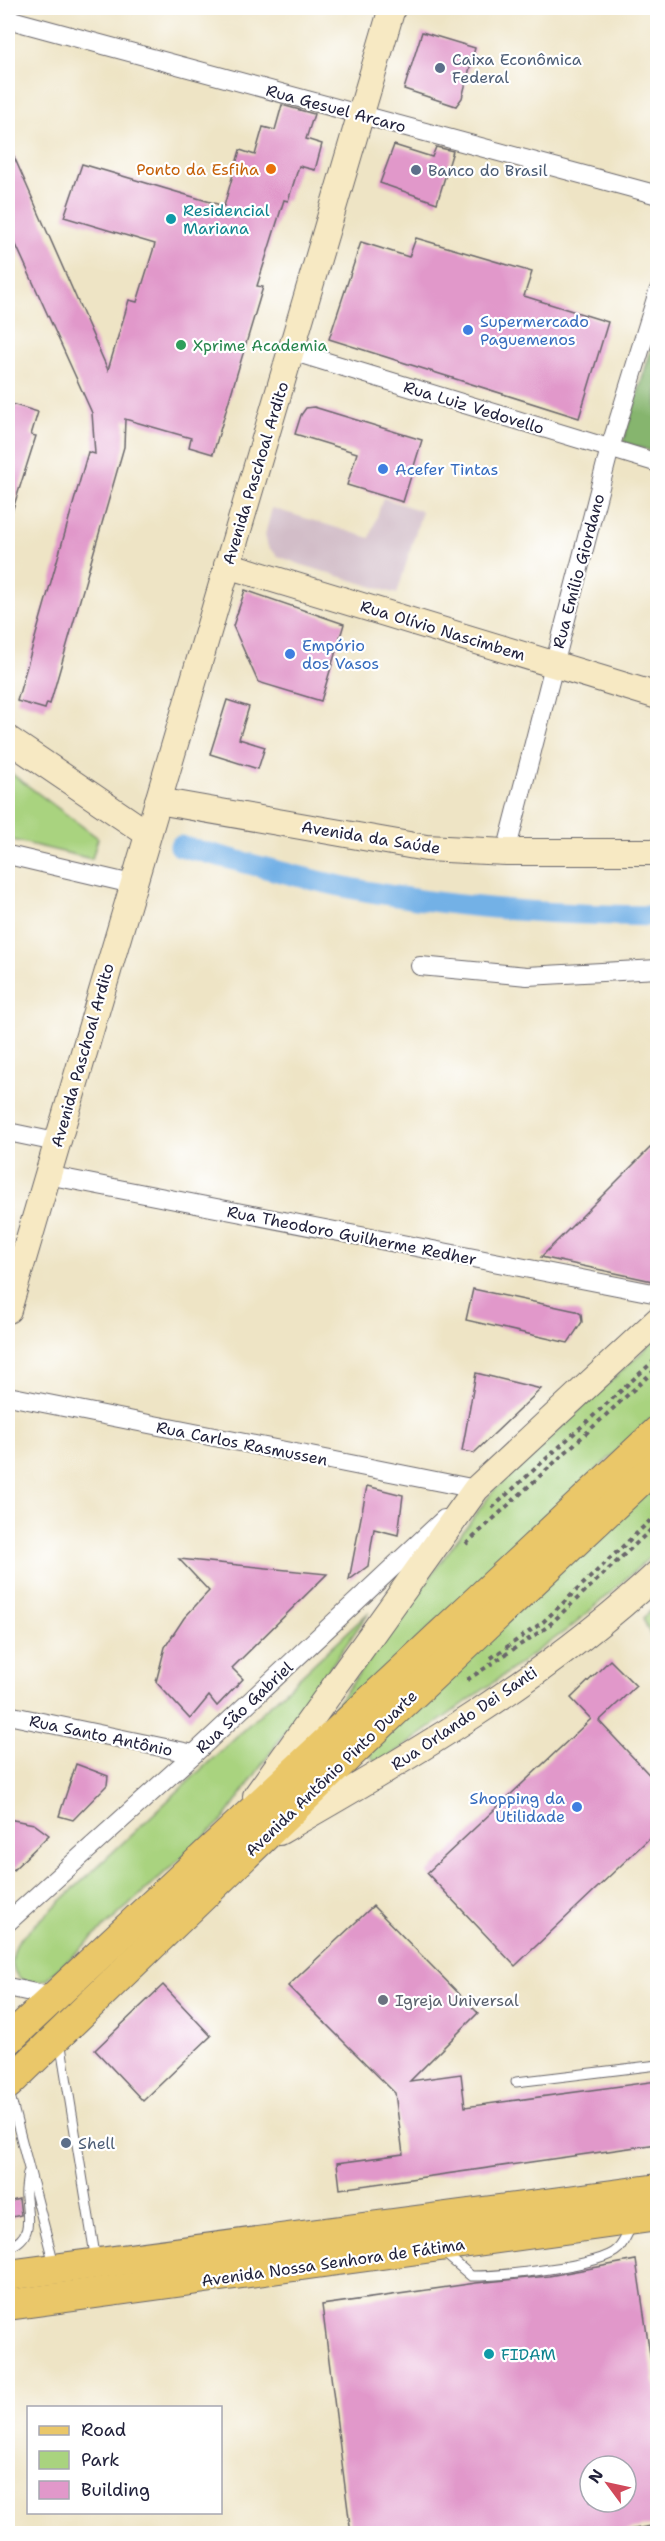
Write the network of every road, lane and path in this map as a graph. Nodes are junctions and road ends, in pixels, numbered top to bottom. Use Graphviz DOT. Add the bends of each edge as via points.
graph roads {
  1 [pos="392,8"];
  2 [pos="14,17"];
  3 [pos="361,115"];
  4 [pos="657,195"];
  5 [pos="657,292"];
  6 [pos="291,351"];
  7 [pos="610,448"];
  8 [pos="657,463"];
  9 [pos="227,565"];
  10 [pos="554,663"];
  11 [pos="657,696"];
  12 [pos="8,739"];
  13 [pos="158,801"];
  14 [pos="119,815"];
  15 [pos="148,834"];
  16 [pos="506,852"];
  17 [pos="657,852"];
  18 [pos="8,855"];
  19 [pos="132,884"];
  20 [pos="420,966"];
  21 [pos="657,969"];
  22 [pos="8,1132"];
  23 [pos="56,1142"];
  24 [pos="47,1175"];
  25 [pos="657,1294"];
  26 [pos="8,1310"];
  27 [pos="657,1320"];
  28 [pos="657,1357"];
  29 [pos="657,1367"];
  30 [pos="8,1396"];
  31 [pos="657,1431"];
  32 [pos="657,1464"];
  33 [pos="476,1489"];
  34 [pos="484,1516"];
  35 [pos="657,1523"];
  36 [pos="461,1549"];
  37 [pos="657,1573"];
  38 [pos="464,1682"];
  39 [pos="8,1715"];
  40 [pos="195,1754"];
  41 [pos="245,1836"];
  42 [pos="8,1922"];
  43 [pos="8,1987"];
  44 [pos="53,1997"];
  45 [pos="59,2034"];
  46 [pos="8,2040"];
  47 [pos="657,2065"];
  48 [pos="516,2082"];
  49 [pos="8,2085"];
  50 [pos="29,2164"];
  51 [pos="657,2189"];
  52 [pos="646,2218"];
  53 [pos="8,2247"];
  54 [pos="96,2263"];
  55 [pos="8,2275"];
  56 [pos="57,2284"];
  57 [pos="8,2305"];
  1 -- 3 [label="main road, Avenida Paschoal Ardito"];
  2 -- 3 [label="street, Rua Gesuel Arcaro"];
  3 -- 4 [label="street, Rua Gesuel Arcaro"];
  3 -- 6 [label="main road, Avenida Paschoal Ardito"];
  5 -- 7 [label="street, Rua Emílio Giordano"];
  6 -- 7 [label="street, Rua Luiz Vedovello"];
  6 -- 9 [label="main road, Avenida Paschoal Ardito"];
  7 -- 8 [label="street, Rua Luiz Vedovello"];
  7 -- 10 [label="street, Rua Emílio Giordano"];
  9 -- 10 [label="main road, Rua Olívio Nascimbem"];
  9 -- 13 [label="main road, Avenida Paschoal Ardito"];
  10 -- 11 [label="main road, Rua Olívio Nascimbem"];
  10 -- 16 [label="street, Rua Emílio Giordano"];
  12 -- 14 [label="main road"];
  13 -- 14 [label="main road" via="136,816"];
  13 -- 15 [label="main road, Avenida Paschoal Ardito"];
  13 -- 16 [label="main road, Avenida da Saúde" via="426,848"];
  14 -- 15 [label="main road"];
  15 -- 19 [label="main road, Avenida Paschoal Ardito"];
  16 -- 17 [label="main road, Avenida da Saúde"];
  18 -- 19 [label="street"];
  19 -- 23 [label="main road, Avenida Paschoal Ardito"];
  20 -- 21 [label="street" via="527,976"];
  22 -- 23 [label="street"];
  23 -- 24 [label="main road, Avenida Paschoal Ardito"];
  24 -- 25 [label="street, Rua Theodoro Guilherme Redher"];
  24 -- 26 [label="main road, Avenida Paschoal Ardito"];
  27 -- 33 [label="main road, Rua São Gabriel"];
  28 -- 34 [label="path"];
  29 -- 36 [label="path"];
  30 -- 33 [label="street, Rua Carlos Rasmussen"];
  31 -- 41 [label="main road, Avenida Antônio Pinto Duarte"];
  32 -- 41 [label="main road, Avenida Antônio Pinto Duarte"];
  33 -- 40 [label="street, Rua São Gabriel"];
  33 -- 41 [label="main road, Rua São Gabriel"];
  35 -- 38 [label="path" via="547,1627"];
  37 -- 41 [label="main road, Rua Orlando Dei Santi" via="583,1637 421,1750"];
  39 -- 40 [label="street, Rua Santo Antônio"];
  40 -- 42 [label="street, Rua São Gabriel"];
  41 -- 44 [label="main road, Avenida Antônio Pinto Duarte"];
  41 -- 45 [label="main road, Avenida Antônio Pinto Duarte"];
  43 -- 44 [label="street"];
  44 -- 46 [label="main road, Avenida Antônio Pinto Duarte"];
  45 -- 49 [label="main road, Avenida Antônio Pinto Duarte"];
  45 -- 54 [label="lane"];
  47 -- 48 [label="lane"];
  49 -- 50 [label="lane"];
  50 -- 53 [label="lane" via="26,2195 30,2223 24,2237"];
  50 -- 56 [label="lane"];
  51 -- 54 [label="main road, Avenida Nossa Senhora de Fátima"];
  52 -- 56 [label="main road, Avenida Nossa Senhora de Fátima" via="438,2248"];
  54 -- 56 [label="main road, Avenida Nossa Senhora de Fátima"];
  55 -- 56 [label="main road, Avenida Nossa Senhora de Fátima"];
  56 -- 57 [label="main road, Avenida Nossa Senhora de Fátima"];
}
